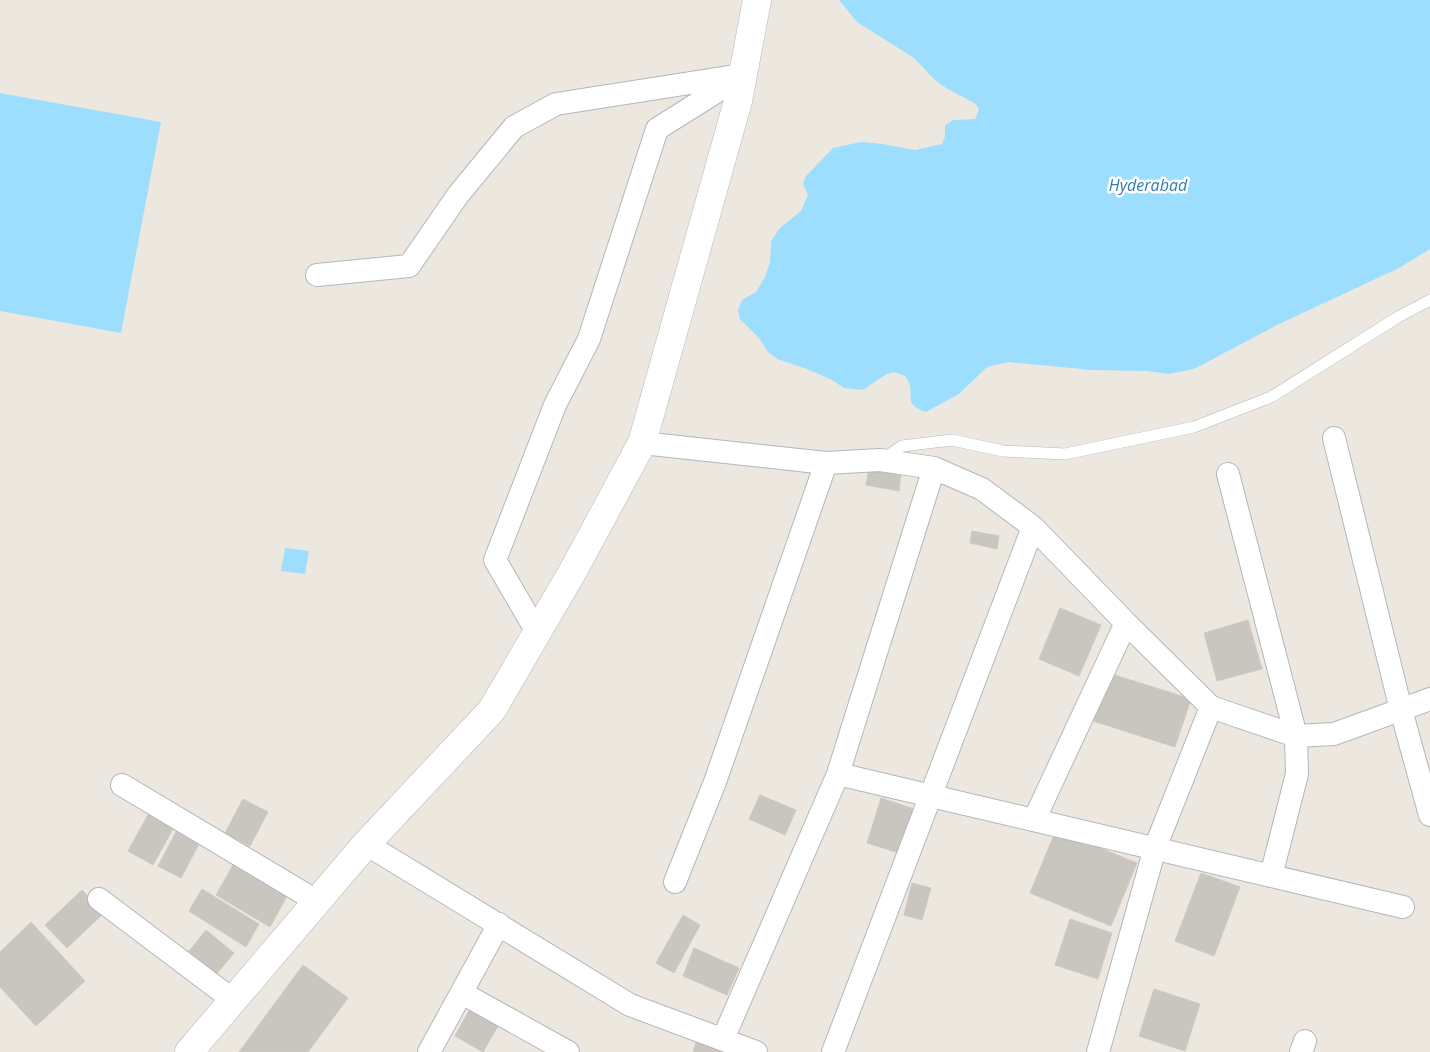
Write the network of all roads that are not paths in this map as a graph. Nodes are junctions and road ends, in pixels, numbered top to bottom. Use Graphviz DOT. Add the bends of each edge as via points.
graph roads {
  1 [pos="757,0"];
  2 [pos="743,75"];
  3 [pos="317,275"];
  4 [pos="1430,300"];
  5 [pos="1334,438"];
  6 [pos="642,443"];
  7 [pos="880,460"];
  8 [pos="826,463"];
  9 [pos="934,468"];
  10 [pos="1228,474"];
  11 [pos="1033,527"];
  12 [pos="1126,623"];
  13 [pos="538,632"];
  14 [pos="1430,699"];
  15 [pos="1211,707"];
  16 [pos="1400,710"];
  17 [pos="1296,736"];
  18 [pos="838,774"];
  19 [pos="122,786"];
  20 [pos="930,796"];
  21 [pos="1430,815"];
  22 [pos="1034,820"];
  23 [pos="366,844"];
  24 [pos="1155,848"];
  25 [pos="1270,876"];
  26 [pos="675,882"];
  27 [pos="99,898"];
  28 [pos="318,902"];
  29 [pos="1404,906"];
  30 [pos="499,924"];
  31 [pos="462,993"];
  32 [pos="234,1000"];
  33 [pos="723,1039"];
  34 [pos="189,1052"];
  35 [pos="430,1052"];
  36 [pos="568,1052"];
  37 [pos="756,1052"];
  38 [pos="833,1052"];
  39 [pos="1098,1052"];
  1 -- 2 [label="street"];
  2 -- 3 [label="street" via="556,104 514,127 458,195 409,266"];
  2 -- 6 [label="street"];
  2 -- 13 [label="street" via="657,128 589,339 555,405 494,560"];
  4 -- 7 [label="lane" via="1271,397 1194,427 1065,454 1003,451 952,440 902,446"];
  5 -- 16 [label="street"];
  6 -- 8 [label="street"];
  6 -- 13 [label="street"];
  7 -- 8 [label="street"];
  7 -- 9 [label="street"];
  8 -- 26 [label="street" via="714,782"];
  9 -- 11 [label="street" via="982,489"];
  9 -- 18 [label="street"];
  10 -- 17 [label="street"];
  11 -- 12 [label="street"];
  11 -- 20 [label="street"];
  12 -- 15 [label="street"];
  12 -- 22 [label="street"];
  13 -- 23 [label="street" via="492,710"];
  14 -- 16 [label="street"];
  15 -- 17 [label="street"];
  15 -- 24 [label="street"];
  16 -- 17 [label="street" via="1334,734"];
  16 -- 21 [label="street"];
  17 -- 25 [label="street" via="1297,774"];
  18 -- 20 [label="street"];
  18 -- 33 [label="street"];
  19 -- 28 [label="street"];
  20 -- 22 [label="street"];
  20 -- 38 [label="street"];
  22 -- 24 [label="street"];
  23 -- 28 [label="street"];
  23 -- 30 [label="street"];
  24 -- 25 [label="street"];
  24 -- 39 [label="street"];
  25 -- 29 [label="street"];
  27 -- 32 [label="street"];
  28 -- 32 [label="street"];
  30 -- 31 [label="street"];
  30 -- 33 [label="street" via="630,1005"];
  31 -- 35 [label="street"];
  31 -- 36 [label="street"];
  32 -- 34 [label="street"];
  33 -- 37 [label="street"];
}
